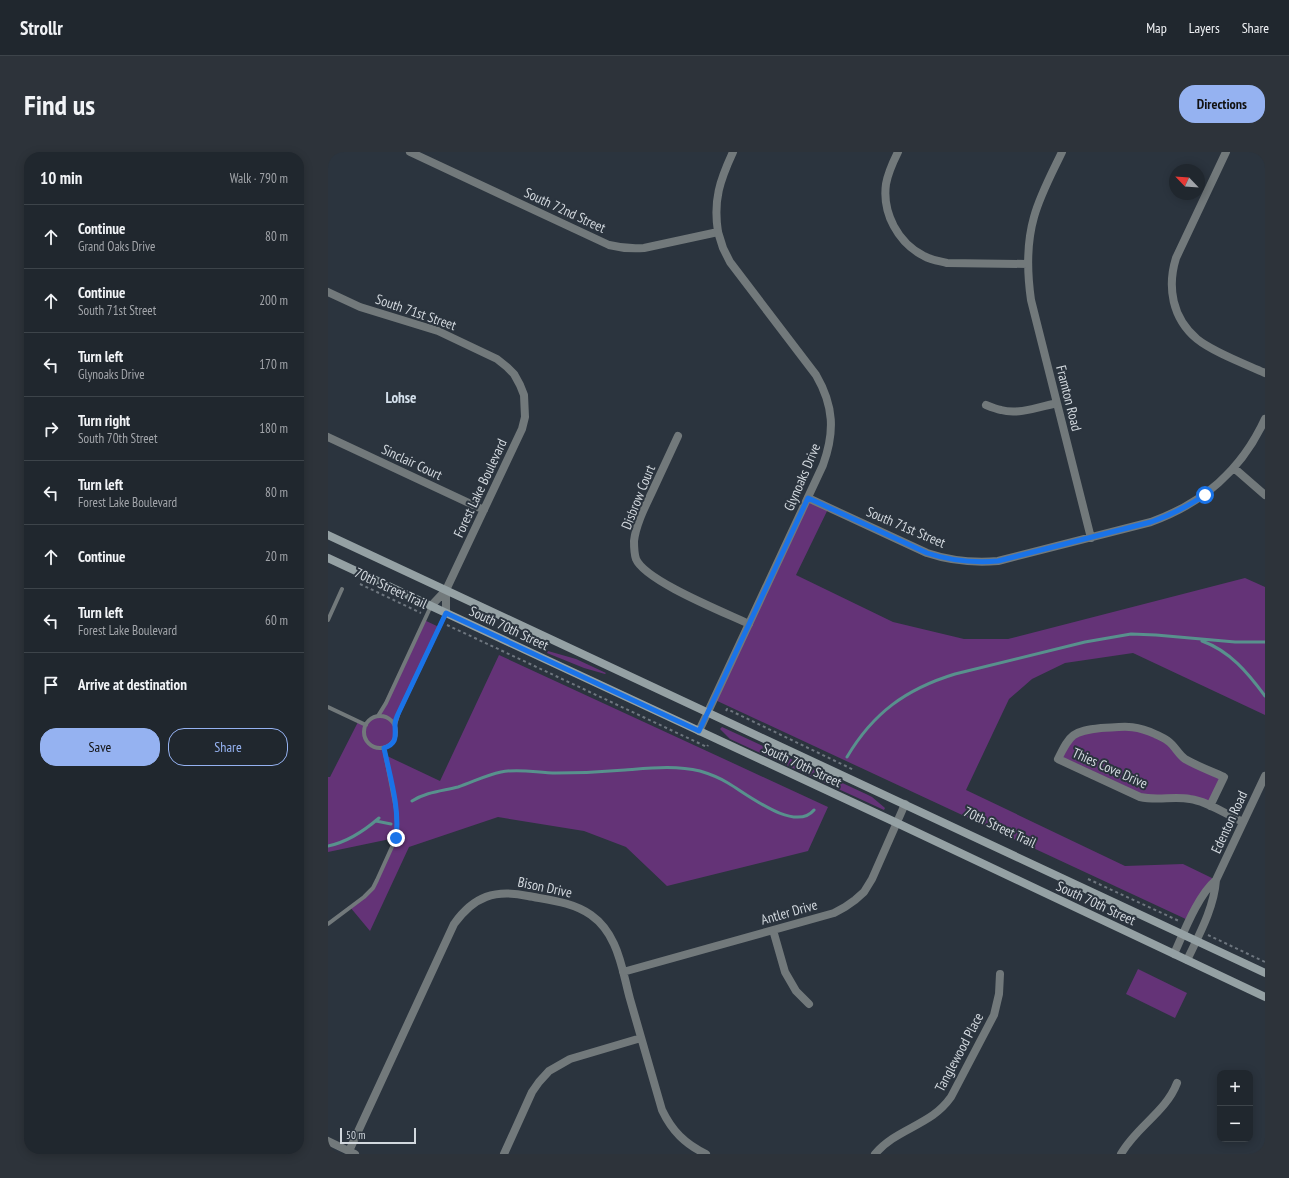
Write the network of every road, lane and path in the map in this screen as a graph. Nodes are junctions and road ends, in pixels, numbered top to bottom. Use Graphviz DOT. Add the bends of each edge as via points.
graph roads {
  1 [pos="410,152"];
  2 [pos="733,152"];
  3 [pos="898,152"];
  4 [pos="1062,152"];
  5 [pos="1226,152"];
  6 [pos="718,232"];
  7 [pos="1028,264"];
  8 [pos="328,292"];
  9 [pos="1265,373"];
  10 [pos="524,395"];
  11 [pos="1056,403"];
  12 [pos="986,405"];
  13 [pos="1265,419"];
  14 [pos="678,436"];
  15 [pos="328,437"];
  16 [pos="1234,468"];
  17 [pos="1265,495"];
  18 [pos="808,498"];
  19 [pos="484,510"];
  20 [pos="328,535"];
  21 [pos="1091,538"];
  22 [pos="328,558"];
  23 [pos="355,582"];
  24 [pos="342,589"];
  25 [pos="446,590"];
  26 [pos="431,606"];
  27 [pos="446,613"];
  28 [pos="426,615"];
  29 [pos="328,620"];
  30 [pos="441,622"];
  31 [pos="749,624"];
  32 [pos="328,707"];
  33 [pos="727,709"];
  34 [pos="707,712"];
  35 [pos="378,716"];
  36 [pos="366,725"];
  37 [pos="395,725"];
  38 [pos="699,731"];
  39 [pos="707,747"];
  40 [pos="384,748"];
  41 [pos="856,770"];
  42 [pos="1265,776"];
  43 [pos="905,804"];
  44 [pos="1210,806"];
  45 [pos="1243,822"];
  46 [pos="897,823"];
  47 [pos="1083,877"];
  48 [pos="1216,880"];
  49 [pos="328,924"];
  50 [pos="1188,926"];
  51 [pos="773,930"];
  52 [pos="1200,931"];
  53 [pos="1183,935"];
  54 [pos="1196,941"];
  55 [pos="1174,954"];
  56 [pos="1187,960"];
  57 [pos="1265,962"];
  58 [pos="623,972"];
  59 [pos="1265,973"];
  60 [pos="1000,974"];
  61 [pos="1265,997"];
  62 [pos="809,1004"];
  63 [pos="641,1038"];
  64 [pos="1177,1083"];
  65 [pos="328,1141"];
  66 [pos="352,1152"];
  67 [pos="504,1154"];
  68 [pos="706,1154"];
  69 [pos="875,1154"];
  70 [pos="1121,1154"];
  1 -- 6 [label="street, South 72nd Street" via="609,245 644,248"];
  2 -- 6 [label="street, Glynoaks Drive" via="719,186 716,202"];
  3 -- 7 [label="street" via="886,184 886,206 895,230 912,249 923,256 947,263"];
  4 -- 7 [label="street, Framton Road" via="1041,196 1034,218"];
  5 -- 9 [label="street" via="1176,258 1172,270 1172,295 1180,319 1197,338 1207,346"];
  6 -- 18 [label="street, Glynoaks Drive" via="730,262 816,375 828,402 832,430 830,446"];
  7 -- 11 [label="street, Framton Road" via="1031,300"];
  8 -- 10 [label="street, South 71st Street" via="360,307 438,331 497,359 514,374"];
  10 -- 19 [label="street, Forest Lake Boulevard" via="525,417 522,429"];
  11 -- 12 [label="street" via="1011,411 1002,411"];
  11 -- 21 [label="street, Framton Road"];
  13 -- 16 [label="street, South 71st Street" via="1256,438"];
  14 -- 31 [label="street, Disbrow Court" via="638,527 634,540 637,560 650,574 666,584"];
  15 -- 19 [label="street, Sinclair Court"];
  16 -- 17 [label="street"];
  16 -- 21 [label="street, South 71st Street" via="1205,495 1169,516"];
  18 -- 21 [label="street, South 71st Street" via="927,553 960,561 998,561"];
  18 -- 31 [label="street, Glynoaks Drive"];
  19 -- 25 [label="street, Forest Lake Boulevard"];
  20 -- 25 [label="main road, South 70th Street"];
  22 -- 26 [label="main road, South 70th Street"];
  23 -- 28 [label="path, 70th Street Trail"];
  24 -- 29 [label="lane"];
  25 -- 26 [label="street, Forest Lake Boulevard"];
  25 -- 27 [label="street, Forest Lake Boulevard"];
  25 -- 34 [label="main road, South 70th Street"];
  26 -- 27 [label="main road, South 70th Street"];
  26 -- 28 [label="lane, Forest Lake Boulevard"];
  27 -- 30 [label="lane, Forest Lake Boulevard"];
  27 -- 38 [label="main road, South 70th Street"];
  28 -- 35 [label="lane, Forest Lake Boulevard"];
  30 -- 37 [label="lane, Forest Lake Boulevard"];
  30 -- 39 [label="path"];
  31 -- 34 [label="street, Glynoaks Drive"];
  32 -- 36 [label="lane"];
  33 -- 41 [label="path"];
  34 -- 38 [label="street, Glynoaks Drive"];
  34 -- 43 [label="main road, South 70th Street"];
  35 -- 36 [label="lane"];
  35 -- 37 [label="lane" via="386,717"];
  36 -- 40 [label="lane" via="367,741 373,746"];
  37 -- 40 [label="lane" via="394,739"];
  38 -- 46 [label="main road, South 70th Street"];
  40 -- 49 [label="lane" via="398,823 396,838 372,888"];
  42 -- 45 [label="street, Edenton Road"];
  43 -- 46 [label="street, Antler Drive"];
  43 -- 53 [label="main road, South 70th Street"];
  44 -- 44 [label="street, Thies Cove Drive" via="1192,799 1140,797 1058,759 1066,742 1077,732 1129,726 1138,728 1166,740 1188,760 1224,777"];
  44 -- 45 [label="street, Thies Cove Drive"];
  45 -- 48 [label="street, Edenton Road"];
  46 -- 51 [label="street, Antler Drive" via="872,879 855,900 834,912"];
  46 -- 55 [label="main road, South 70th Street"];
  47 -- 50 [label="path"];
  48 -- 50 [label="street, Edenton Road" via="1206,891"];
  48 -- 52 [label="street, Edenton Road" via="1214,896"];
  50 -- 53 [label="street, Edenton Road"];
  51 -- 58 [label="street, Antler Drive"];
  51 -- 62 [label="street" via="785,972 796,991"];
  52 -- 54 [label="street, Edenton Road"];
  52 -- 57 [label="path"];
  53 -- 54 [label="main road, South 70th Street"];
  53 -- 55 [label="street, Edenton Road"];
  54 -- 56 [label="street, Edenton Road"];
  54 -- 59 [label="main road, South 70th Street"];
  55 -- 56 [label="main road, South 70th Street"];
  56 -- 61 [label="main road, South 70th Street"];
  58 -- 63 [label="street, Bison Drive"];
  58 -- 66 [label="street, Bison Drive" via="609,934 597,920 582,909 515,893 491,895 471,905 454,924"];
  60 -- 69 [label="street, Tanglewood Place" via="994,1015 951,1097 933,1115 883,1144"];
  63 -- 67 [label="street" via="570,1059 549,1071 532,1092"];
  63 -- 68 [label="street, Bison Drive" via="667,1122 683,1140"];
  64 -- 70 [label="street" via="1163,1107 1129,1141"];
  65 -- 66 [label="street"];
}
